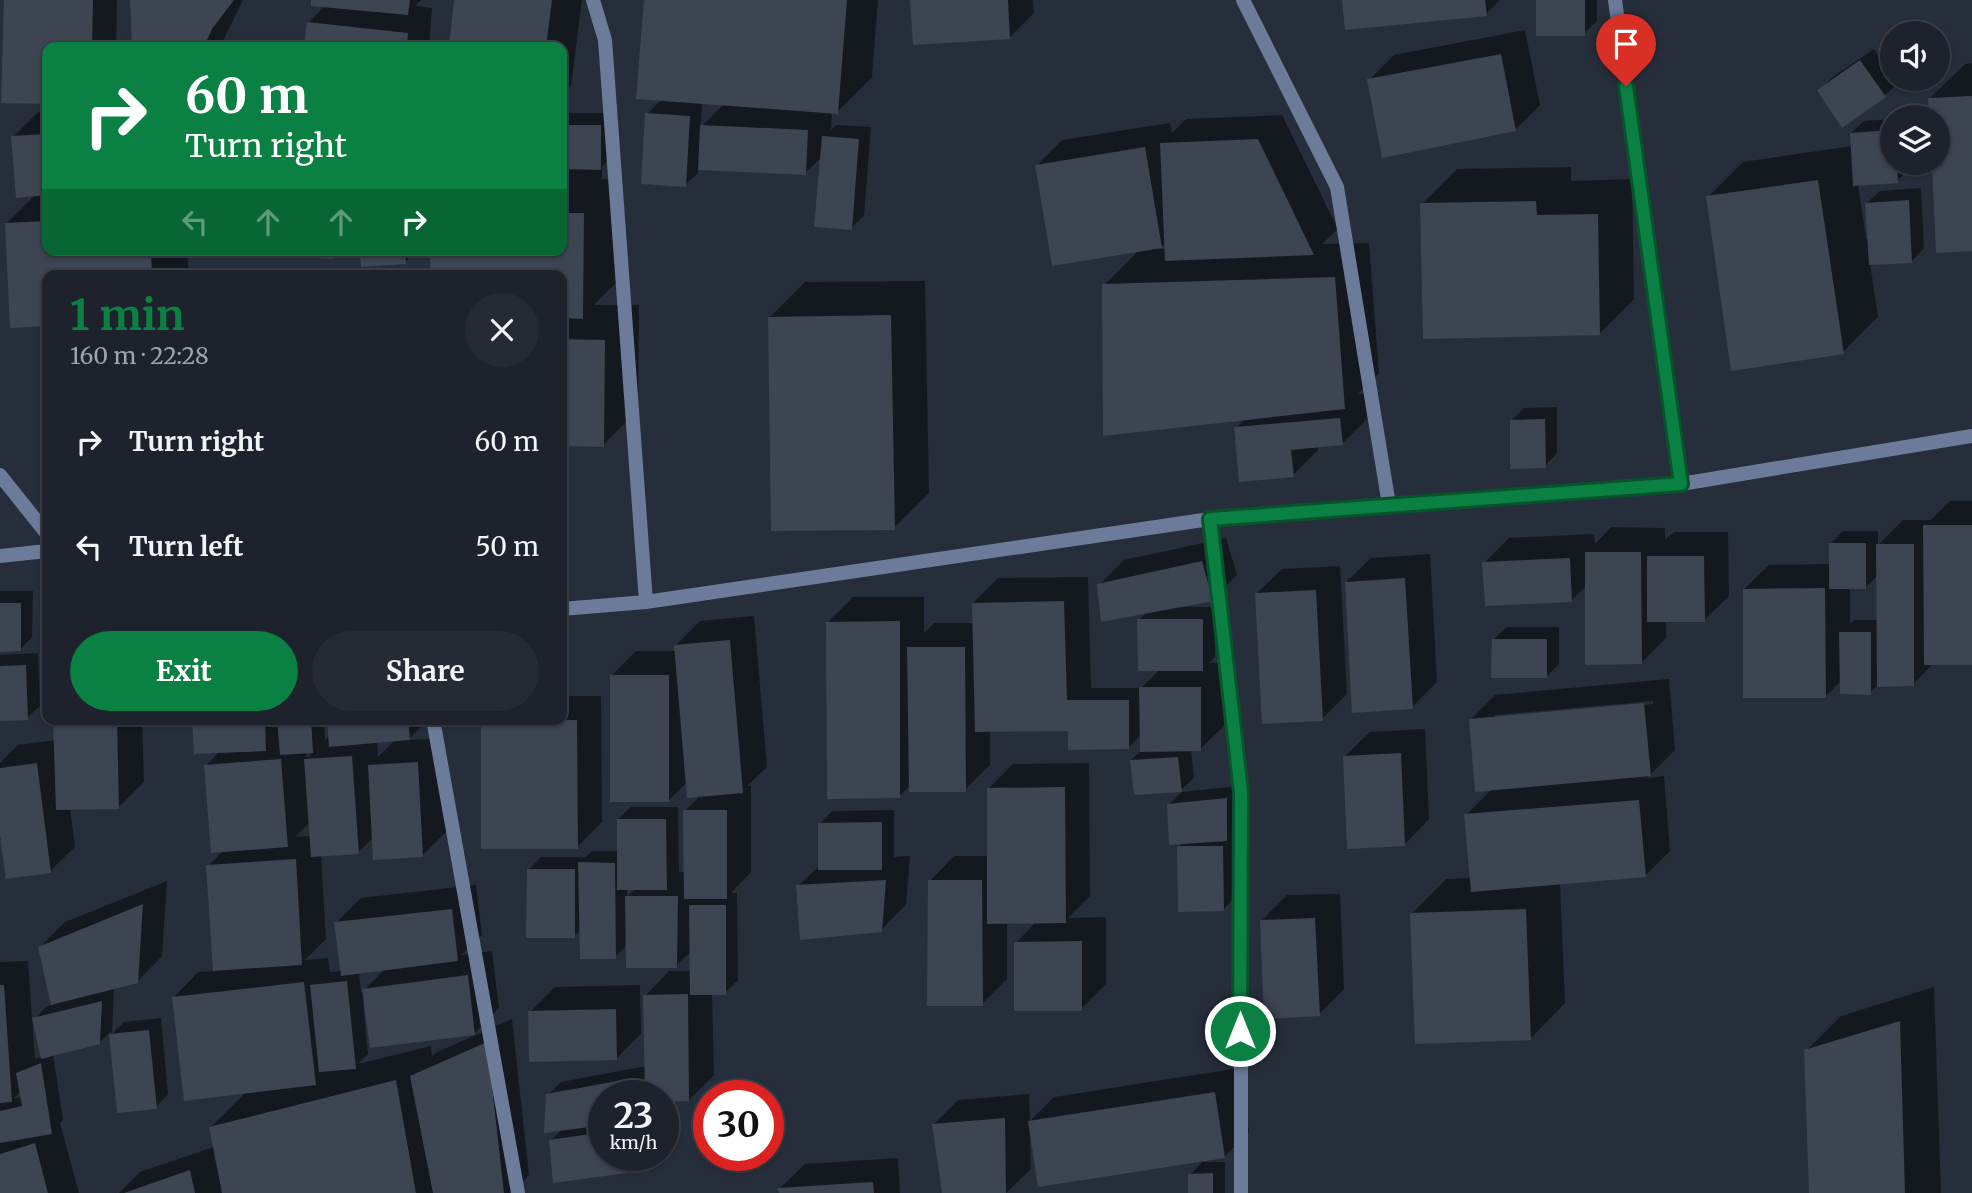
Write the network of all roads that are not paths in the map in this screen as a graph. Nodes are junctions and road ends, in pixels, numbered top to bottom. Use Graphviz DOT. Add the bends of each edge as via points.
graph roads {
  1 [pos="593,0"];
  2 [pos="1243,0"];
  3 [pos="1615,0"];
  4 [pos="1972,436"];
  5 [pos="0,475"];
  6 [pos="1681,484"];
  7 [pos="1389,505"];
  8 [pos="1210,519"];
  9 [pos="42,528"];
  10 [pos="42,552"];
  11 [pos="0,556"];
  12 [pos="646,602"];
  13 [pos="567,610"];
  14 [pos="434,725"];
  15 [pos="518,1193"];
  16 [pos="1241,1193"];
  1 -- 12 [label="street" via="605,40"];
  2 -- 7 [label="street" via="1336,187"];
  3 -- 6 [label="street"];
  4 -- 6 [label="street"];
  5 -- 9 [label="street"];
  6 -- 7 [label="street"];
  7 -- 8 [label="street"];
  8 -- 12 [label="street"];
  8 -- 16 [label="street" via="1241,792"];
  10 -- 11 [label="street"];
  12 -- 13 [label="street"];
  14 -- 15 [label="street"];
}
